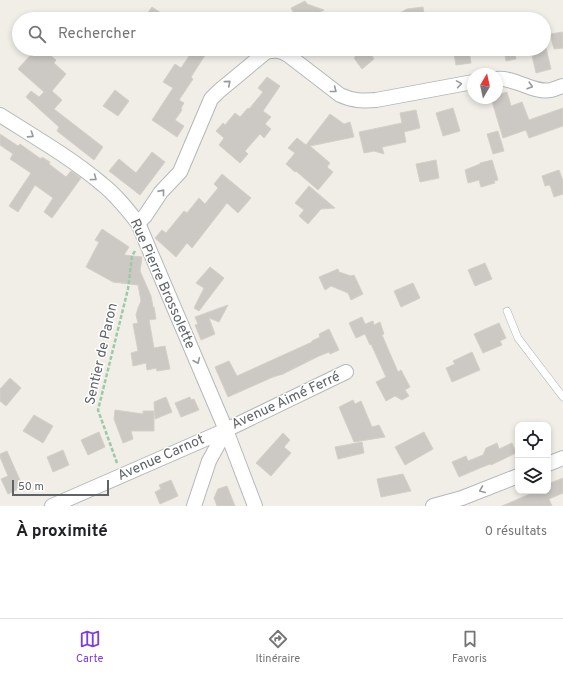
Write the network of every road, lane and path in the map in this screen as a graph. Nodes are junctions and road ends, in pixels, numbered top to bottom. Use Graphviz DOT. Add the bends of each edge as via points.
graph roads {
  1 [pos="261,56"];
  2 [pos="289,56"];
  3 [pos="503,80"];
  4 [pos="467,83"];
  5 [pos="563,86"];
  6 [pos="0,115"];
  7 [pos="138,223"];
  8 [pos="144,236"];
  9 [pos="508,311"];
  10 [pos="346,372"];
  11 [pos="563,398"];
  12 [pos="226,430"];
  13 [pos="563,458"];
  14 [pos="551,463"];
  15 [pos="122,475"];
  16 [pos="515,477"];
  17 [pos="52,506"];
  18 [pos="194,506"];
  19 [pos="255,506"];
  20 [pos="438,506"];
  7 -- 1 [label="street, one-way" via="180,172 211,100"];
  2 -- 4 [label="street, one-way" via="349,100 376,100"];
  3 -- 5 [label="street, one-way" via="550,91"];
  6 -- 7 [label="street, Rue Pierre Brossolette, one-way" via="63,154 103,185"];
  7 -- 8 [label="street, Rue Pierre Brossolette"];
  8 -- 12 [label="street, Rue Pierre Brossolette, one-way"];
  8 -- 15 [label="path, Sentier de Paron" via="132,256 128,289 98,410"];
  9 -- 11 [label="lane" via="518,338"];
  10 -- 12 [label="street, Avenue Aimé Ferré"];
  12 -- 15 [label="street, Avenue Carnot"];
  12 -- 18 [label="street" via="209,461"];
  12 -- 19 [label="street, Rue Pierre Brossolette"];
  13 -- 14 [label="street"];
  15 -- 17 [label="street, Avenue Carnot"];
  16 -- 20 [label="street, one-way"];
}
